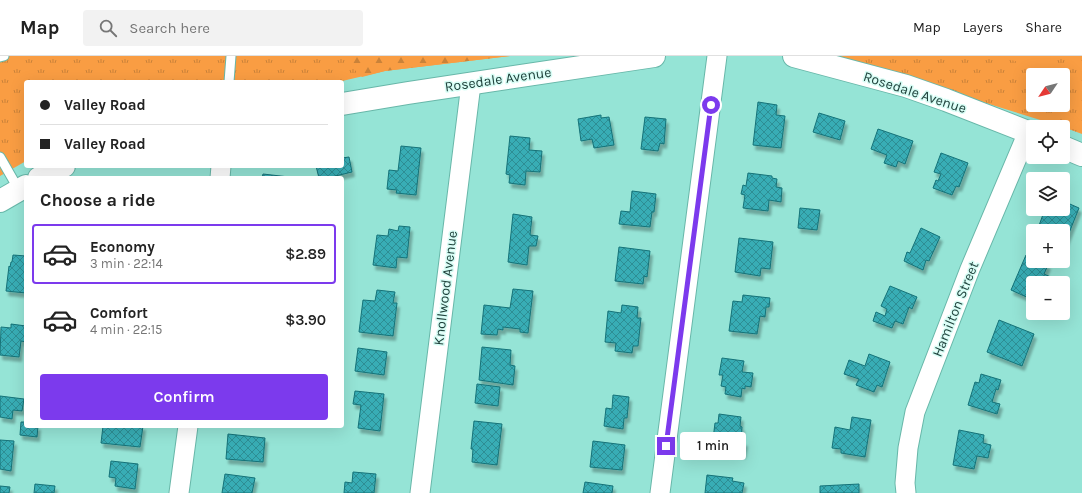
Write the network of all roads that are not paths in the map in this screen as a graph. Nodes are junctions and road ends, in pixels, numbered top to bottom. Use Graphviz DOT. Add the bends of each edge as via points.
graph roads {
  1 [pos="4,56"];
  2 [pos="230,56"];
  3 [pos="654,56"];
  4 [pos="717,56"];
  5 [pos="794,56"];
  6 [pos="0,57"];
  7 [pos="229,80"];
  8 [pos="471,84"];
  9 [pos="344,104"];
  10 [pos="1026,131"];
  11 [pos="1026,144"];
  12 [pos="1070,150"];
  13 [pos="1082,155"];
  14 [pos="0,157"];
  15 [pos="60,168"];
  16 [pos="43,176"];
  17 [pos="23,188"];
  18 [pos="0,201"];
  19 [pos="188,428"];
  20 [pos="179,493"];
  21 [pos="420,493"];
  22 [pos="660,493"];
  23 [pos="906,493"];
  1 -- 6 [label="lane"];
  2 -- 7 [label="lane"];
  3 -- 8 [label="street, Rosedale Avenue"];
  4 -- 22 [label="street"];
  5 -- 10 [label="street, Rosedale Avenue" via="906,86"];
  8 -- 9 [label="street, Rosedale Avenue"];
  8 -- 21 [label="street, Knollwood Avenue"];
  11 -- 23 [label="street, Hamilton Street" via="970,269 915,412 908,448"];
  12 -- 13 [label="street"];
  14 -- 17 [label="lane"];
  15 -- 16 [label="street"];
  17 -- 18 [label="street"];
  19 -- 20 [label="street"];
}
